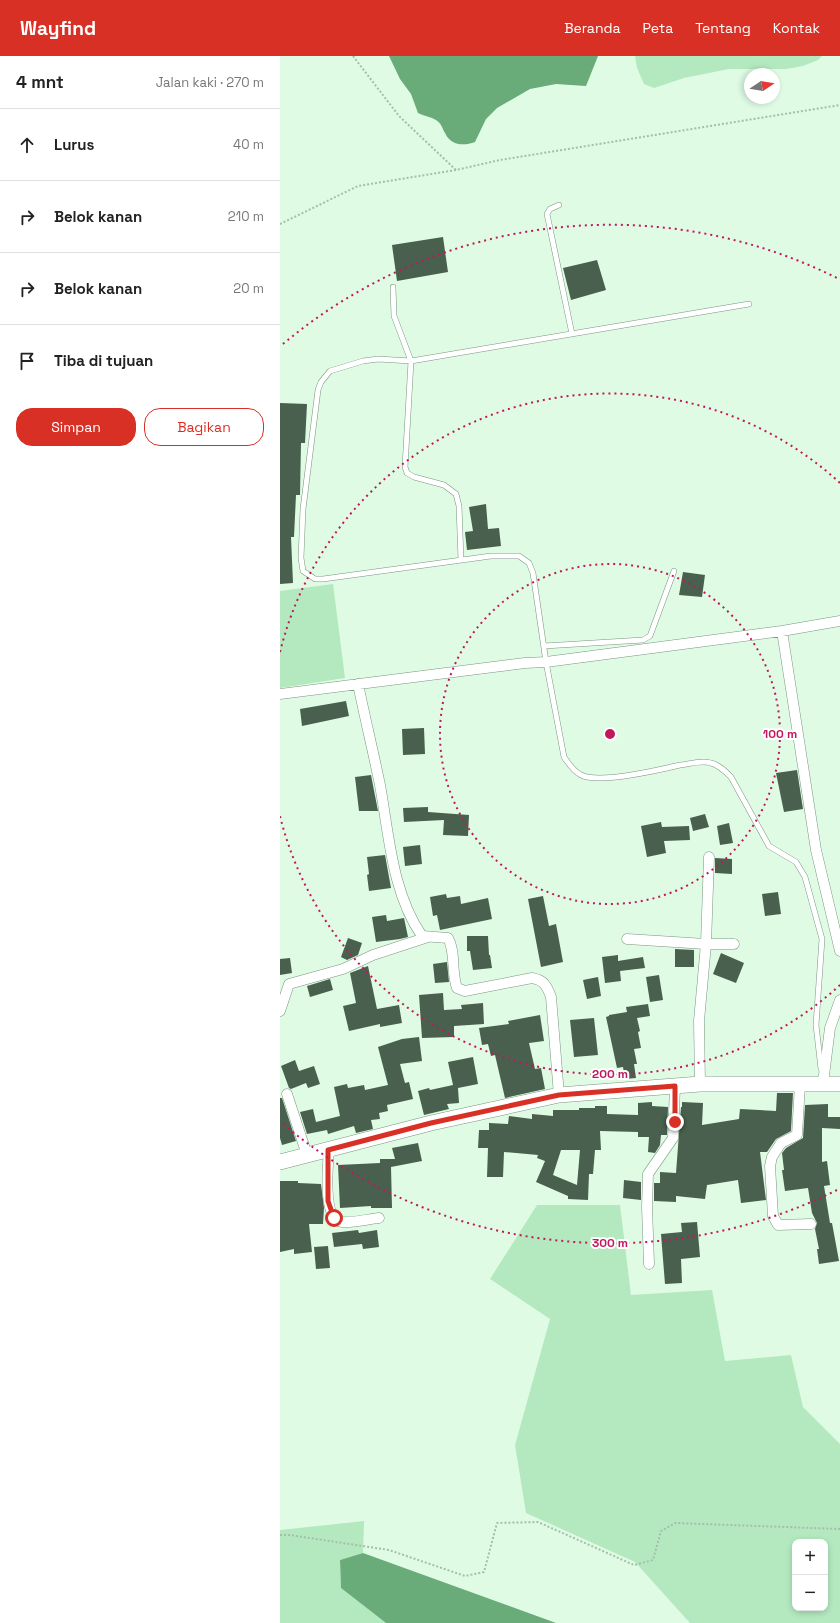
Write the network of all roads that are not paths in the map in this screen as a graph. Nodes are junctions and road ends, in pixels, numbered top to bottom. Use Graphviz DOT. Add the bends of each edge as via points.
graph roads {
  1 [pos="559,206"];
  2 [pos="393,287"];
  3 [pos="749,304"];
  4 [pos="572,334"];
  5 [pos="411,361"];
  6 [pos="461,560"];
  7 [pos="674,571"];
  8 [pos="840,621"];
  9 [pos="782,631"];
  10 [pos="544,646"];
  11 [pos="546,662"];
  12 [pos="358,684"];
  13 [pos="280,694"];
  14 [pos="708,857"];
  15 [pos="428,937"];
  16 [pos="627,939"];
  17 [pos="706,944"];
  18 [pos="734,944"];
  19 [pos="840,952"];
  20 [pos="840,1000"];
  21 [pos="280,1011"];
  22 [pos="700,1084"];
  23 [pos="800,1084"];
  24 [pos="823,1084"];
  25 [pos="840,1084"];
  26 [pos="675,1086"];
  27 [pos="287,1094"];
  28 [pos="559,1095"];
  29 [pos="328,1150"];
  30 [pos="307,1155"];
  31 [pos="280,1162"];
  32 [pos="379,1218"];
  33 [pos="811,1224"];
  34 [pos="649,1264"];
  1 -- 4 [label="lane" via="550,209 547,214"];
  2 -- 5 [label="lane" via="394,316"];
  3 -- 4 [label="lane"];
  4 -- 5 [label="lane"];
  5 -- 6 [label="lane" via="406,473 444,485 456,494 459,506"];
  5 -- 6 [label="lane" via="378,358 363,361 330,371 321,382 303,509 303,571 314,579 323,579"];
  6 -- 10 [label="lane" via="519,556 529,563 533,573"];
  7 -- 10 [label="lane" via="650,636 643,640"];
  8 -- 9 [label="street"];
  9 -- 11 [label="street"];
  9 -- 19 [label="street" via="816,850"];
  10 -- 11 [label="lane"];
  11 -- 12 [label="street"];
  11 -- 24 [label="lane" via="564,757 571,767 581,775 592,778 628,776 696,762 710,763 722,768 731,777 769,846 796,862 806,877 822,939 816,1025"];
  12 -- 13 [label="street"];
  12 -- 15 [label="street" via="380,784 396,878 415,926 422,936"];
  14 -- 17 [label="street"];
  15 -- 21 [label="street" via="373,955 342,969 288,984"];
  15 -- 28 [label="street" via="448,938 457,988 465,991 532,978 541,980 547,987 551,997"];
  16 -- 17 [label="street"];
  17 -- 18 [label="street"];
  17 -- 22 [label="street" via="699,1021"];
  20 -- 24 [label="street" via="830,1028"];
  22 -- 23 [label="main road"];
  22 -- 26 [label="main road"];
  23 -- 24 [label="main road"];
  23 -- 33 [label="street" via="797,1135 781,1143 772,1157 770,1166 773,1216 778,1225"];
  24 -- 25 [label="main road"];
  26 -- 28 [label="main road"];
  26 -- 34 [label="street" via="673,1138 648,1174"];
  27 -- 30 [label="street"];
  28 -- 29 [label="main road" via="431,1123"];
  29 -- 30 [label="main road"];
  29 -- 32 [label="street" via="328,1201 334,1218 341,1222"];
  30 -- 31 [label="main road"];
}
